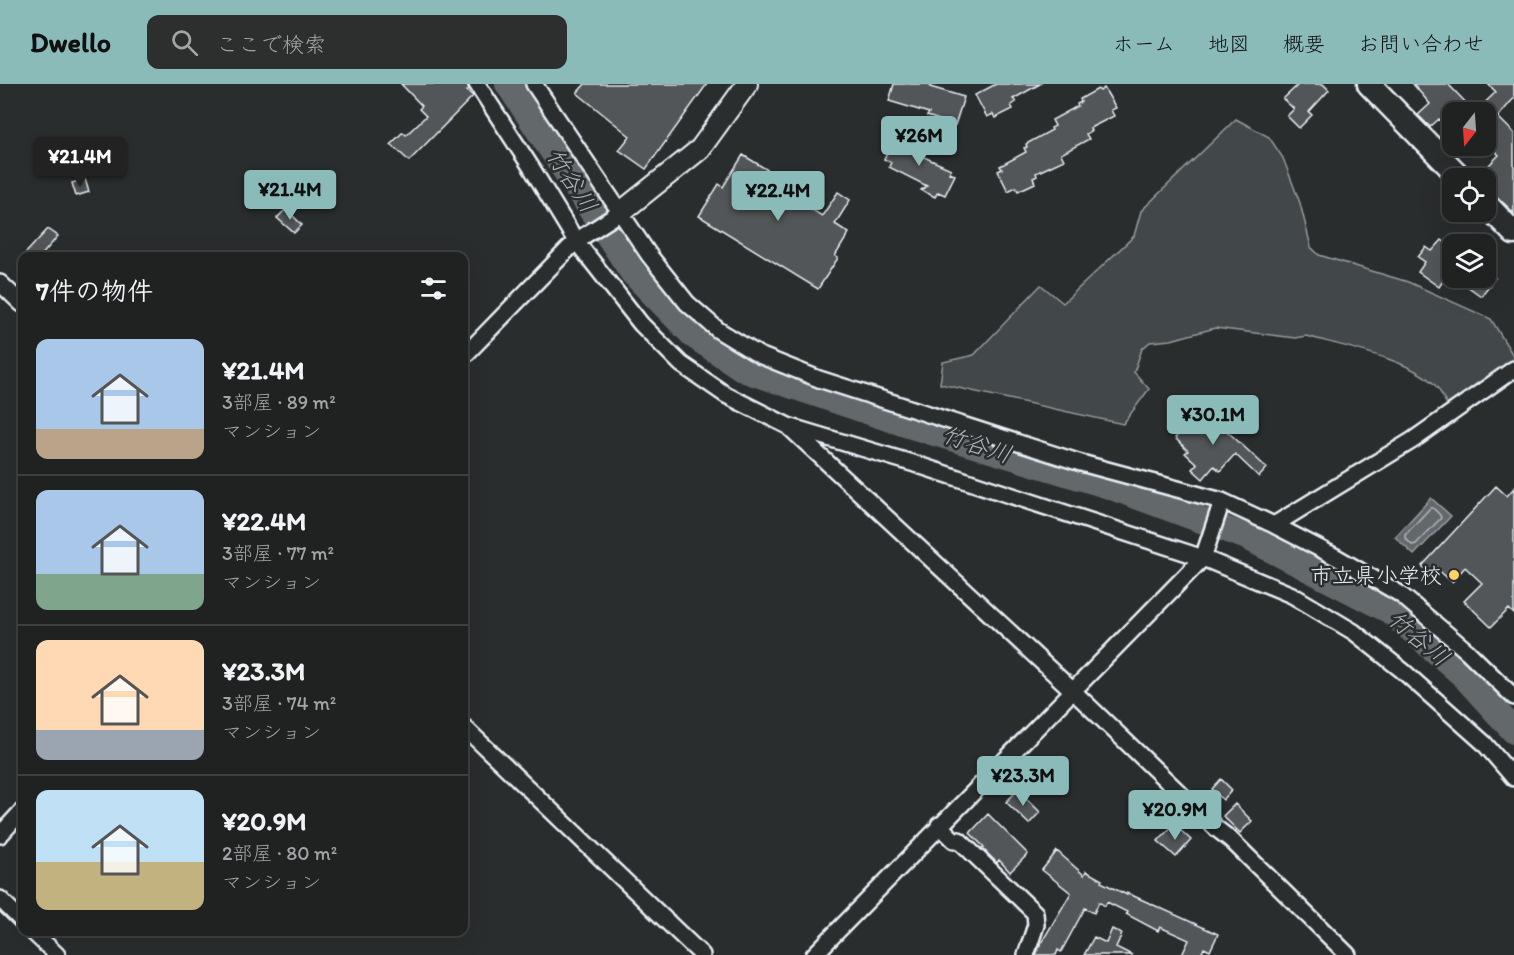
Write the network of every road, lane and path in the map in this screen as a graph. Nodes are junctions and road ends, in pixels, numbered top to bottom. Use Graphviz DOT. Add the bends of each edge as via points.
graph roads {
  1 [pos="477,84"];
  2 [pos="534,84"];
  3 [pos="747,84"];
  4 [pos="1370,84"];
  5 [pos="1451,168"];
  6 [pos="617,214"];
  7 [pos="1496,214"];
  8 [pos="1514,233"];
  9 [pos="579,238"];
  10 [pos="0,283"];
  11 [pos="18,300"];
  12 [pos="468,352"];
  13 [pos="1514,369"];
  14 [pos="788,426"];
  15 [pos="1220,506"];
  16 [pos="1274,525"];
  17 [pos="1203,558"];
  18 [pos="1072,690"];
  19 [pos="1514,697"];
  20 [pos="468,731"];
  21 [pos="1514,778"];
  22 [pos="18,816"];
  23 [pos="939,825"];
  24 [pos="0,835"];
  25 [pos="0,899"];
  26 [pos="18,917"];
  27 [pos="37,936"];
  28 [pos="57,955"];
  29 [pos="702,955"];
  30 [pos="814,955"];
  31 [pos="1026,955"];
  32 [pos="1348,955"];
  1 -- 9 [label="street"];
  2 -- 6 [label="street"];
  3 -- 6 [label="street" via="700,149"];
  4 -- 5 [label="main road"];
  6 -- 9 [label="street"];
  6 -- 15 [label="street" via="687,303 718,330 759,355 819,379"];
  7 -- 8 [label="main road"];
  9 -- 12 [label="street"];
  9 -- 14 [label="street" via="642,324 681,364 726,395"];
  10 -- 11 [label="street"];
  13 -- 16 [label="street" via="1413,440"];
  14 -- 17 [label="street"];
  14 -- 18 [label="street"];
  15 -- 16 [label="street"];
  15 -- 17 [label="street"];
  16 -- 19 [label="street" via="1400,594"];
  17 -- 18 [label="street"];
  17 -- 21 [label="street" via="1292,595 1354,632 1484,743"];
  18 -- 23 [label="street"];
  18 -- 32 [label="street"];
  20 -- 29 [label="street"];
  22 -- 24 [label="street"];
  23 -- 30 [label="street"];
  23 -- 31 [label="street" via="1035,914 1036,926"];
  25 -- 26 [label="street"];
  27 -- 28 [label="street"];
}
